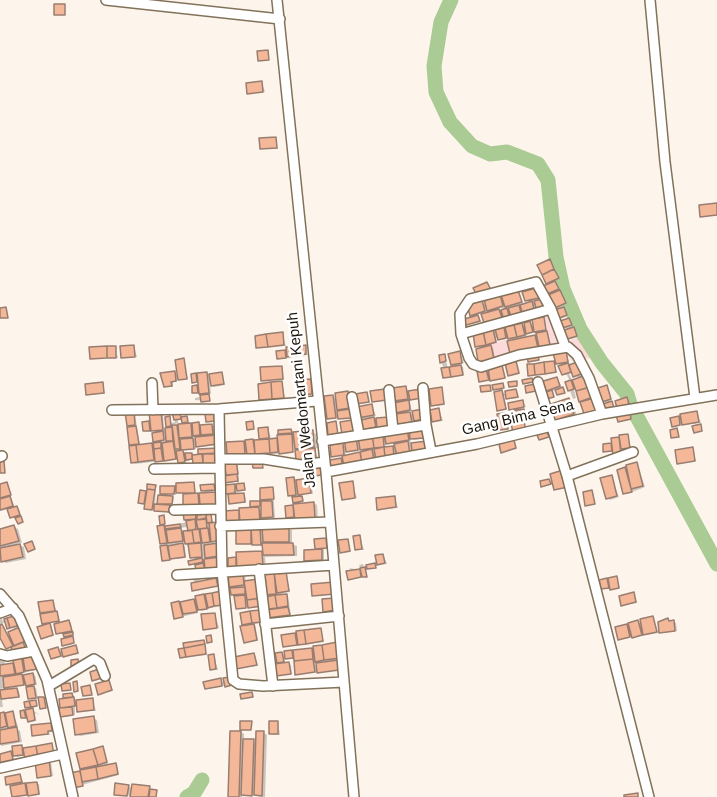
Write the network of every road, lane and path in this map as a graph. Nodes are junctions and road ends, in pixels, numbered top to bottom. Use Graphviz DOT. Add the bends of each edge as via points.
graph roads {
  1 [pos="106,0"];
  2 [pos="277,0"];
  3 [pos="650,0"];
  4 [pos="280,19"];
  5 [pos="551,309"];
  6 [pos="461,334"];
  7 [pos="565,346"];
  8 [pos="538,382"];
  9 [pos="152,384"];
  10 [pos="423,388"];
  11 [pos="389,390"];
  12 [pos="717,395"];
  13 [pos="352,397"];
  14 [pos="694,398"];
  15 [pos="317,401"];
  16 [pos="112,410"];
  17 [pos="153,410"];
  18 [pos="219,410"];
  19 [pos="603,414"];
  20 [pos="426,425"];
  21 [pos="554,426"];
  22 [pos="393,430"];
  23 [pos="360,434"];
  24 [pos="322,441"];
  25 [pos="431,451"];
  26 [pos="633,452"];
  27 [pos="219,464"];
  28 [pos="325,467"];
  29 [pos="154,469"];
  30 [pos="567,476"];
  31 [pos="220,508"];
  32 [pos="174,510"];
  33 [pos="330,522"];
  34 [pos="220,526"];
  35 [pos="334,565"];
  36 [pos="259,569"];
  37 [pos="222,571"];
  38 [pos="177,575"];
  39 [pos="0,594"];
  40 [pos="13,608"];
  41 [pos="0,613"];
  42 [pos="339,616"];
  43 [pos="265,624"];
  44 [pos="34,651"];
  45 [pos="0,654"];
  46 [pos="105,676"];
  47 [pos="344,682"];
  48 [pos="49,686"];
  49 [pos="273,686"];
  50 [pos="63,754"];
  51 [pos="0,768"];
  52 [pos="73,797"];
  53 [pos="354,797"];
  54 [pos="648,797"];
  1 -- 4 [label="street"];
  2 -- 4 [label="street, Jalan Wedomartani Kepuh"];
  3 -- 14 [label="street"];
  4 -- 15 [label="street, Jalan Wedomartani Kepuh"];
  5 -- 6 [label="street"];
  5 -- 6 [label="street" via="536,282 473,297 460,314"];
  5 -- 7 [label="street"];
  6 -- 7 [label="street" via="469,358 477,367"];
  7 -- 19 [label="street" via="581,363"];
  8 -- 21 [label="street"];
  9 -- 17 [label="street"];
  10 -- 20 [label="street"];
  11 -- 22 [label="street"];
  12 -- 14 [label="street, Gang Bima Sena"];
  13 -- 23 [label="street"];
  14 -- 19 [label="street, Gang Bima Sena"];
  15 -- 18 [label="street"];
  15 -- 24 [label="street, Jalan Wedomartani Kepuh"];
  16 -- 17 [label="street"];
  17 -- 18 [label="street"];
  18 -- 27 [label="street"];
  19 -- 21 [label="street, Gang Bima Sena"];
  20 -- 22 [label="street"];
  20 -- 25 [label="street"];
  21 -- 25 [label="street, Gang Bima Sena"];
  21 -- 30 [label="street"];
  22 -- 23 [label="street"];
  23 -- 24 [label="street"];
  24 -- 28 [label="street, Jalan Wedomartani Kepuh"];
  25 -- 28 [label="street, Gang Bima Sena"];
  26 -- 30 [label="street"];
  27 -- 28 [label="street, Gang Bima Sena" via="264,459"];
  27 -- 29 [label="street, Gang Bima Sena"];
  27 -- 31 [label="street"];
  28 -- 33 [label="street, Jalan Wedomartani Kepuh"];
  30 -- 54 [label="street"];
  31 -- 32 [label="street"];
  31 -- 34 [label="street"];
  33 -- 34 [label="street"];
  33 -- 35 [label="street, Jalan Wedomartani Kepuh"];
  34 -- 37 [label="street"];
  35 -- 36 [label="street"];
  35 -- 42 [label="street, Jalan Wedomartani Kepuh"];
  36 -- 37 [label="street"];
  36 -- 43 [label="street"];
  37 -- 38 [label="street"];
  37 -- 49 [label="street" via="233,680 239,684"];
  39 -- 40 [label="street"];
  40 -- 41 [label="street"];
  40 -- 44 [label="street"];
  42 -- 43 [label="street"];
  42 -- 47 [label="street, Jalan Wedomartani Kepuh"];
  43 -- 49 [label="street"];
  44 -- 45 [label="street"];
  44 -- 48 [label="street"];
  46 -- 48 [label="street" via="94,659"];
  47 -- 49 [label="street"];
  47 -- 53 [label="street, Jalan Wedomartani Kepuh"];
  48 -- 50 [label="street"];
  50 -- 51 [label="street"];
  50 -- 52 [label="street"];
}
